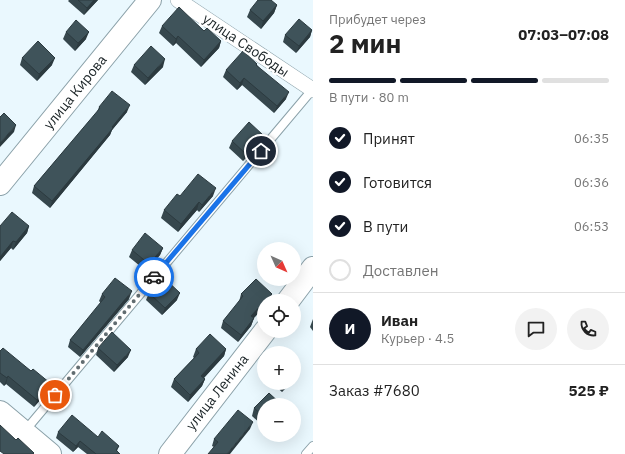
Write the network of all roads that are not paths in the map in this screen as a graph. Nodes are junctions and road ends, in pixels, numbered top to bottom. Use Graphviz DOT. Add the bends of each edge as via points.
graph roads {
  1 [pos="150,0"];
  2 [pos="178,0"];
  3 [pos="313,90"];
  4 [pos="0,184"];
  5 [pos="313,268"];
  6 [pos="293,294"];
  7 [pos="260,338"];
  8 [pos="0,412"];
  9 [pos="24,432"];
  10 [pos="313,446"];
  11 [pos="50,454"];
  12 [pos="170,454"];
  13 [pos="306,454"];
  1 -- 4 [label="main road, улица Кирова"];
  2 -- 3 [label="street, улица Свободы"];
  3 -- 9 [label="lane"];
  5 -- 6 [label="main road"];
  7 -- 12 [label="main road, улица Ленина"];
  8 -- 9 [label="main road"];
  9 -- 11 [label="main road"];
  10 -- 13 [label="lane"];
}
